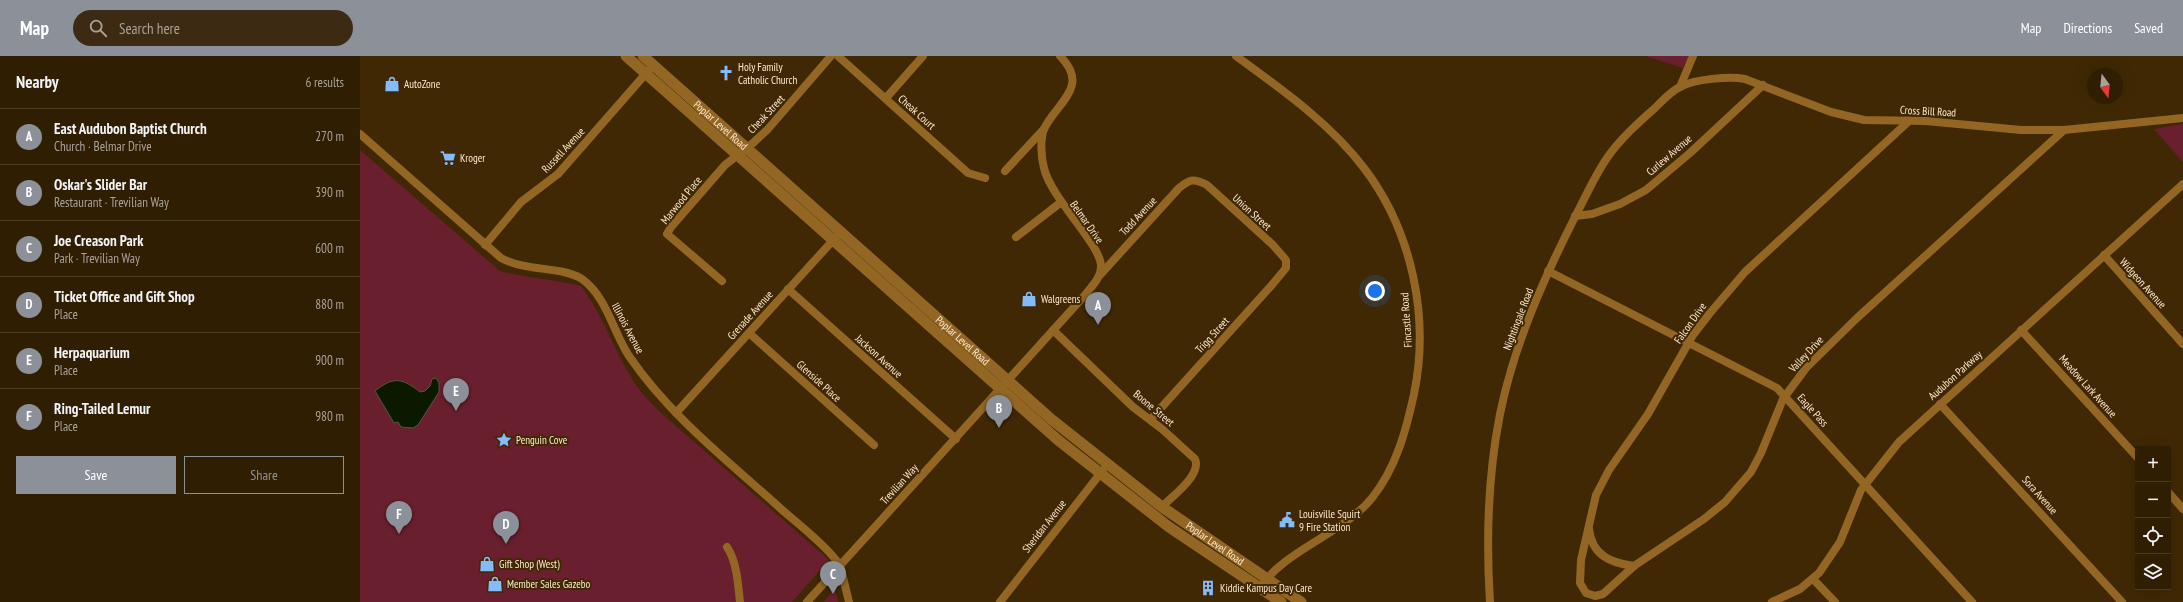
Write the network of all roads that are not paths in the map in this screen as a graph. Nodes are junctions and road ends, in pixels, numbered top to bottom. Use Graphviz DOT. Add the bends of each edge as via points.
graph roads {
  1 [pos="626,56"];
  2 [pos="643,56"];
  3 [pos="831,56"];
  4 [pos="838,56"];
  5 [pos="923,56"];
  6 [pos="1060,56"];
  7 [pos="1236,56"];
  8 [pos="1694,56"];
  9 [pos="653,65"];
  10 [pos="646,74"];
  11 [pos="1763,85"];
  12 [pos="1680,87"];
  13 [pos="886,98"];
  14 [pos="2183,118"];
  15 [pos="1909,121"];
  16 [pos="1044,129"];
  17 [pos="2064,130"];
  18 [pos="360,134"];
  19 [pos="741,151"];
  20 [pos="1005,171"];
  21 [pos="985,178"];
  22 [pos="1197,180"];
  23 [pos="2183,184"];
  24 [pos="1060,203"];
  25 [pos="1575,216"];
  26 [pos="840,232"];
  27 [pos="1016,237"];
  28 [pos="832,240"];
  29 [pos="485,245"];
  30 [pos="2104,256"];
  31 [pos="1286,264"];
  32 [pos="1548,271"];
  33 [pos="1099,275"];
  34 [pos="722,281"];
  35 [pos="788,289"];
  36 [pos="1053,330"];
  37 [pos="2021,330"];
  38 [pos="749,333"];
  39 [pos="1689,342"];
  40 [pos="2183,344"];
  41 [pos="1004,385"];
  42 [pos="1785,396"];
  43 [pos="1940,404"];
  44 [pos="676,414"];
  45 [pos="1151,420"];
  46 [pos="956,439"];
  47 [pos="874,446"];
  48 [pos="2135,455"];
  49 [pos="1107,465"];
  50 [pos="1100,474"];
  51 [pos="1865,484"];
  52 [pos="2171,495"];
  53 [pos="1162,507"];
  54 [pos="2183,509"];
  55 [pos="1588,523"];
  56 [pos="727,547"];
  57 [pos="840,565"];
  58 [pos="1634,566"];
  59 [pos="1267,578"];
  60 [pos="1813,579"];
  61 [pos="1260,588"];
  62 [pos="1586,593"];
  63 [pos="740,602"];
  64 [pos="807,602"];
  65 [pos="849,602"];
  66 [pos="1000,602"];
  67 [pos="1281,602"];
  68 [pos="1301,602"];
  69 [pos="1490,602"];
  70 [pos="1772,602"];
  71 [pos="1835,602"];
  72 [pos="1972,602"];
  73 [pos="2122,602"];
  1 -- 10 [label="main road, Poplar Level Road"];
  2 -- 9 [label="main road, Poplar Level Road"];
  3 -- 19 [label="street, Cheak Street" via="768,128"];
  4 -- 13 [label="street, Cheak Court"];
  5 -- 13 [label="street"];
  6 -- 16 [label="street" via="1070,69 1072,86 1065,101"];
  7 -- 59 [label="street, Fincastle Road" via="1312,115 1365,169 1381,192 1398,225 1412,273 1419,314 1420,357 1409,419 1397,454 1382,485 1357,514"];
  8 -- 12 [label="street"];
  9 -- 10 [label="street, Russell Avenue"];
  9 -- 19 [label="main road, Poplar Level Road"];
  10 -- 19 [label="main road, Poplar Level Road"];
  10 -- 29 [label="street, Russell Avenue" via="558,174 521,202"];
  11 -- 12 [label="street, Cross Bill Road" via="1734,77"];
  11 -- 15 [label="street, Cross Bill Road" via="1850,118"];
  11 -- 25 [label="street, Curlew Avenue" via="1646,190 1620,204 1592,214"];
  12 -- 25 [label="street, Nightingale Road" via="1620,142 1601,168"];
  13 -- 21 [label="street, Cheak Court" via="968,173"];
  14 -- 17 [label="street, Cross Bill Road"];
  15 -- 17 [label="street, Cross Bill Road" via="2021,130"];
  15 -- 39 [label="street, Falcon Drive" via="1745,272"];
  16 -- 20 [label="street"];
  16 -- 24 [label="street, Belmar Drive" via="1044,168"];
  17 -- 42 [label="street, Valley Drive" via="1824,349"];
  18 -- 29 [label="street, Illinois Avenue"];
  19 -- 26 [label="main road, Poplar Level Road"];
  19 -- 28 [label="main road, Poplar Level Road"];
  19 -- 34 [label="street, Marwood Place" via="725,164 667,234"];
  22 -- 31 [label="street, Union Street" via="1207,185 1273,245 1284,257"];
  22 -- 33 [label="street, Todd Avenue" via="1189,180 1179,188"];
  23 -- 30 [label="street, Audubon Parkway"];
  24 -- 27 [label="street"];
  24 -- 33 [label="street, Belmar Drive" via="1098,256 1101,267"];
  25 -- 32 [label="street, Nightingale Road"];
  26 -- 28 [label="street, Grenade Avenue"];
  26 -- 41 [label="main road, Poplar Level Road"];
  28 -- 35 [label="street, Grenade Avenue"];
  28 -- 41 [label="main road, Poplar Level Road"];
  29 -- 44 [label="street, Illinois Avenue" via="501,258 516,265 571,274 587,283 603,303 632,360"];
  30 -- 37 [label="street, Audubon Parkway"];
  30 -- 40 [label="street, Widgeon Avenue"];
  31 -- 45 [label="street, Trigg Street" via="1271,286"];
  32 -- 39 [label="street, Eagle Pass"];
  32 -- 69 [label="street, Nightingale Road" via="1508,377 1497,432 1488,531"];
  33 -- 36 [label="street" via="1085,295"];
  35 -- 38 [label="street, Grenade Avenue"];
  35 -- 46 [label="street, Jackson Avenue"];
  36 -- 41 [label="street"];
  36 -- 45 [label="street, Boone Street" via="1133,407"];
  37 -- 43 [label="street, Audubon Parkway"];
  37 -- 48 [label="street, Meadow Lark Avenue"];
  38 -- 44 [label="street, Grenade Avenue"];
  38 -- 47 [label="street, Glenside Place"];
  39 -- 42 [label="street, Eagle Pass" via="1777,388"];
  39 -- 55 [label="street, Falcon Drive" via="1651,409 1609,470 1596,495"];
  41 -- 46 [label="street, Trevilian Way"];
  41 -- 49 [label="main road, Poplar Level Road"];
  41 -- 50 [label="main road, Poplar Level Road"];
  42 -- 51 [label="street, Eagle Pass"];
  42 -- 58 [label="street, Valley Drive" via="1756,462 1740,486 1712,514"];
  43 -- 51 [label="street, Audubon Parkway" via="1899,442"];
  43 -- 73 [label="street, Sora Avenue"];
  44 -- 57 [label="street, Illinois Avenue" via="830,552"];
  45 -- 53 [label="street, Boone Street" via="1197,462 1193,475"];
  46 -- 57 [label="street, Trevilian Way"];
  49 -- 50 [label="street, Sheridan Avenue"];
  49 -- 53 [label="main road, Poplar Level Road"];
  50 -- 61 [label="main road, Poplar Level Road" via="1169,527"];
  50 -- 66 [label="street, Sheridan Avenue"];
  51 -- 60 [label="street, Audubon Parkway" via="1840,542"];
  51 -- 72 [label="street, Eagle Pass"];
  52 -- 54 [label="street"];
  53 -- 59 [label="main road, Poplar Level Road"];
  55 -- 58 [label="street" via="1590,539 1606,560"];
  55 -- 62 [label="street, Falcon Drive" via="1580,578"];
  56 -- 63 [label="street" via="732,554 738,578"];
  57 -- 64 [label="street, Trevilian Way"];
  57 -- 65 [label="street, Illinois Avenue"];
  58 -- 62 [label="street, Valley Drive" via="1603,594 1595,596"];
  59 -- 61 [label="street, Fincastle Road"];
  59 -- 68 [label="main road, Poplar Level Road"];
  60 -- 70 [label="street, Audubon Parkway" via="1788,596"];
  60 -- 71 [label="street"];
  61 -- 67 [label="main road, Poplar Level Road"];
}
